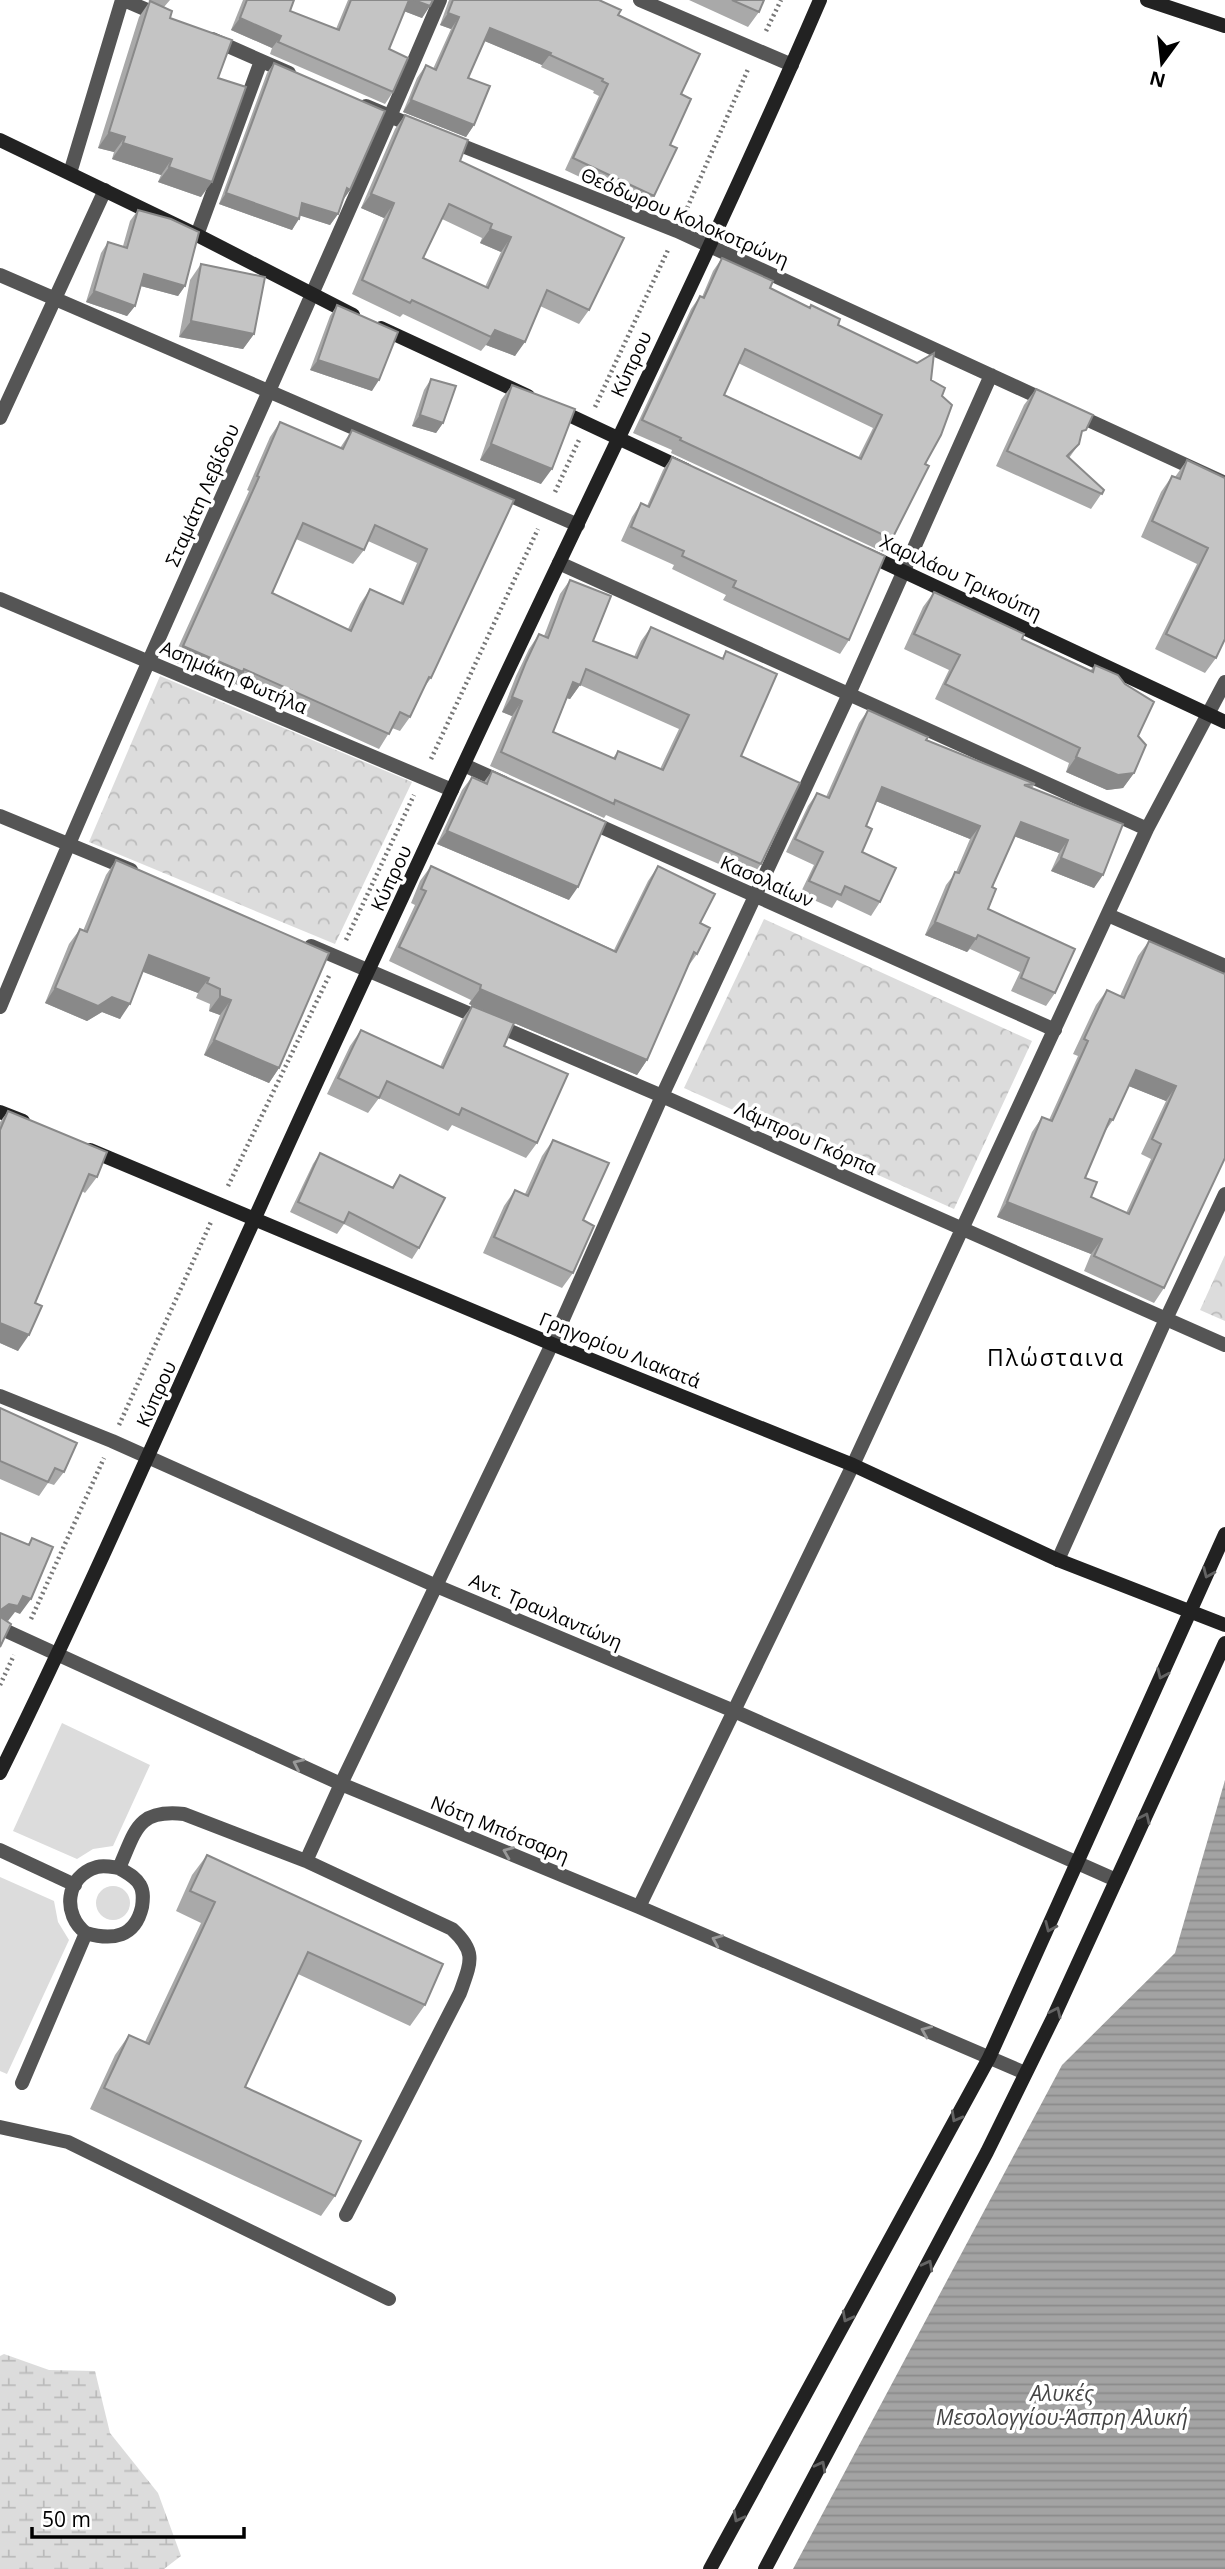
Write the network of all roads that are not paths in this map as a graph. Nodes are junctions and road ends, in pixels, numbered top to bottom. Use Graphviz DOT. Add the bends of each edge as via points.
graph roads {
  1 [pos="123,0"];
  2 [pos="440,0"];
  3 [pos="640,0"];
  4 [pos="820,0"];
  5 [pos="1147,0"];
  6 [pos="174,22"];
  7 [pos="1225,26"];
  8 [pos="199,33"];
  9 [pos="261,61"];
  10 [pos="792,65"];
  11 [pos="308,81"];
  12 [pos="355,102"];
  13 [pos="390,117"];
  14 [pos="0,140"];
  15 [pos="70,173"];
  16 [pos="105,190"];
  17 [pos="197,235"];
  18 [pos="709,246"];
  19 [pos="0,275"];
  20 [pos="313,296"];
  21 [pos="55,299"];
  22 [pos="991,375"];
  23 [pos="270,392"];
  24 [pos="0,418"];
  25 [pos="618,438"];
  26 [pos="705,479"];
  27 [pos="1225,483"];
  28 [pos="578,526"];
  29 [pos="854,548"];
  30 [pos="559,563"];
  31 [pos="904,571"];
  32 [pos="0,599"];
  33 [pos="147,661"];
  34 [pos="1225,682"];
  35 [pos="849,694"];
  36 [pos="1209,715"];
  37 [pos="1225,722"];
  38 [pos="464,765"];
  39 [pos="515,788"];
  40 [pos="452,790"];
  41 [pos="0,816"];
  42 [pos="578,817"];
  43 [pos="1147,829"];
  44 [pos="68,844"];
  45 [pos="145,876"];
  46 [pos="756,898"];
  47 [pos="1108,915"];
  48 [pos="299,941"];
  49 [pos="1225,966"];
  50 [pos="369,970"];
  51 [pos="0,1007"];
  52 [pos="1055,1030"];
  53 [pos="662,1096"];
  54 [pos="0,1112"];
  55 [pos="37,1127"];
  56 [pos="73,1143"];
  57 [pos="1225,1194"];
  58 [pos="254,1218"];
  59 [pos="961,1228"];
  60 [pos="1166,1319"];
  61 [pos="552,1344"];
  62 [pos="1225,1345"];
  63 [pos="0,1396"];
  64 [pos="149,1458"];
  65 [pos="853,1465"];
  66 [pos="1225,1534"];
  67 [pos="1058,1560"];
  68 [pos="434,1586"];
  69 [pos="1191,1612"];
  70 [pos="1225,1625"];
  71 [pos="0,1628"];
  72 [pos="1225,1643"];
  73 [pos="59,1654"];
  74 [pos="734,1711"];
  75 [pos="0,1773"];
  76 [pos="341,1784"];
  77 [pos="0,1850"];
  78 [pos="306,1861"];
  79 [pos="1076,1864"];
  80 [pos="119,1868"];
  81 [pos="1116,1880"];
  82 [pos="75,1885"];
  83 [pos="639,1907"];
  84 [pos="86,1933"];
  85 [pos="989,2058"];
  86 [pos="1025,2073"];
  87 [pos="22,2082"];
  88 [pos="0,2127"];
  89 [pos="346,2215"];
  90 [pos="389,2299"];
  91 [pos="709,2569"];
  92 [pos="765,2569"];
  1 -- 6 [label="street"];
  1 -- 15 [label="street"];
  2 -- 13 [label="street, Σταμάτη Λεβίδου"];
  3 -- 10 [label="street"];
  4 -- 10 [label="street, Κύπρου"];
  5 -- 7 [label="street"];
  8 -- 9 [label="street"];
  9 -- 11 [label="street"];
  9 -- 17 [label="street"];
  10 -- 18 [label="street, Κύπρου"];
  12 -- 13 [label="street, Θεόδωρου Κολοκοτρώνη"];
  13 -- 18 [label="street, Θεόδωρου Κολοκοτρώνη"];
  13 -- 20 [label="street, Σταμάτη Λεβίδου"];
  14 -- 15 [label="street"];
  15 -- 16 [label="street"];
  16 -- 17 [label="street"];
  16 -- 21 [label="street"];
  17 -- 20 [label="street"];
  18 -- 22 [label="street, Θεόδωρου Κολοκοτρώνη"];
  18 -- 25 [label="street, Κύπρου"];
  19 -- 21 [label="street"];
  20 -- 23 [label="street, Σταμάτη Λεβίδου"];
  20 -- 25 [label="street"];
  21 -- 23 [label="street"];
  21 -- 24 [label="street"];
  22 -- 27 [label="street, Θεόδωρου Κολοκοτρώνη"];
  22 -- 31 [label="street"];
  23 -- 28 [label="street"];
  23 -- 33 [label="street, Σταμάτη Λεβίδου"];
  25 -- 26 [label="street"];
  25 -- 28 [label="street, Κύπρου"];
  28 -- 30 [label="street, Κύπρου"];
  29 -- 31 [label="street, Χαριλάου Τρικούπη"];
  30 -- 35 [label="street"];
  30 -- 38 [label="street, Κύπρου"];
  31 -- 35 [label="street"];
  31 -- 36 [label="street, Χαριλάου Τρικούπη"];
  32 -- 33 [label="street, Ασημάκη Φωτήλα"];
  33 -- 40 [label="street, Ασημάκη Φωτήλα"];
  33 -- 44 [label="street, Σταμάτη Λεβίδου"];
  34 -- 36 [label="street"];
  35 -- 43 [label="street"];
  35 -- 46 [label="street"];
  36 -- 37 [label="street, Χαριλάου Τρικούπη"];
  36 -- 43 [label="street"];
  38 -- 39 [label="street"];
  38 -- 40 [label="street, Κύπρου"];
  40 -- 50 [label="street, Κύπρου"];
  41 -- 44 [label="street"];
  42 -- 46 [label="street, Κασολαίων"];
  43 -- 47 [label="street"];
  44 -- 45 [label="street"];
  44 -- 51 [label="street, Σταμάτη Λεβίδου"];
  46 -- 52 [label="street, Κασολαίων"];
  46 -- 53 [label="street"];
  47 -- 49 [label="street"];
  47 -- 52 [label="street"];
  48 -- 50 [label="street, Λάμπρου Γκόρπα"];
  50 -- 53 [label="street, Λάμπρου Γκόρπα"];
  50 -- 58 [label="street, Κύπρου"];
  52 -- 59 [label="street"];
  53 -- 59 [label="street, Λάμπρου Γκόρπα"];
  53 -- 61 [label="street"];
  54 -- 55 [label="street"];
  56 -- 58 [label="street, Γρηγορίου Λιακατά"];
  57 -- 60 [label="street"];
  58 -- 61 [label="street, Γρηγορίου Λιακατά"];
  58 -- 64 [label="street, Κύπρου"];
  59 -- 60 [label="street, Λάμπρου Γκόρπα"];
  59 -- 65 [label="street"];
  60 -- 62 [label="street, Λάμπρου Γκόρπα"];
  60 -- 67 [label="street"];
  61 -- 65 [label="street, Γρηγορίου Λιακατά"];
  61 -- 68 [label="street"];
  63 -- 64 [label="street, Αντ. Τραυλαντώνη"];
  64 -- 68 [label="street, Αντ. Τραυλαντώνη"];
  64 -- 73 [label="street, Κύπρου"];
  65 -- 67 [label="street, Γρηγορίου Λιακατά"];
  65 -- 74 [label="street"];
  66 -- 69 [label="street, one-way"];
  67 -- 69 [label="street, Γρηγορίου Λιακατά"];
  68 -- 74 [label="street, Αντ. Τραυλαντώνη"];
  68 -- 76 [label="street"];
  69 -- 70 [label="street, Γρηγορίου Λιακατά"];
  69 -- 79 [label="street, one-way"];
  71 -- 73 [label="street, Νότη Μπότσαρη"];
  81 -- 72 [label="street, one-way"];
  73 -- 75 [label="street, Κύπρου"];
  76 -- 73 [label="street, Νότη Μπότσαρη, one-way"];
  74 -- 79 [label="street, Αντ. Τραυλαντώνη"];
  74 -- 83 [label="street"];
  76 -- 78 [label="street"];
  83 -- 76 [label="street, Νότη Μπότσαρη, one-way"];
  77 -- 82 [label="street"];
  78 -- 80 [label="street" via="206,1821 164,1812 147,1816"];
  78 -- 89 [label="street" via="452,1928 466,1941 471,1956 460,1993"];
  79 -- 81 [label="street, Αντ. Τραυλαντώνη"];
  79 -- 85 [label="street, one-way"];
  80 -- 82 [label="street" via="96,1867"];
  80 -- 84 [label="street" via="140,1885 139,1916 133,1926 113,1937"];
  86 -- 81 [label="street, one-way"];
  82 -- 84 [label="street" via="69,1910"];
  85 -- 83 [label="street, Νότη Μπότσαρη, one-way"];
  84 -- 87 [label="street"];
  85 -- 86 [label="street, Νότη Μπότσαρη"];
  85 -- 91 [label="street, one-way"];
  92 -- 86 [label="street, one-way"];
  88 -- 90 [label="street" via="68,2143"];
}
